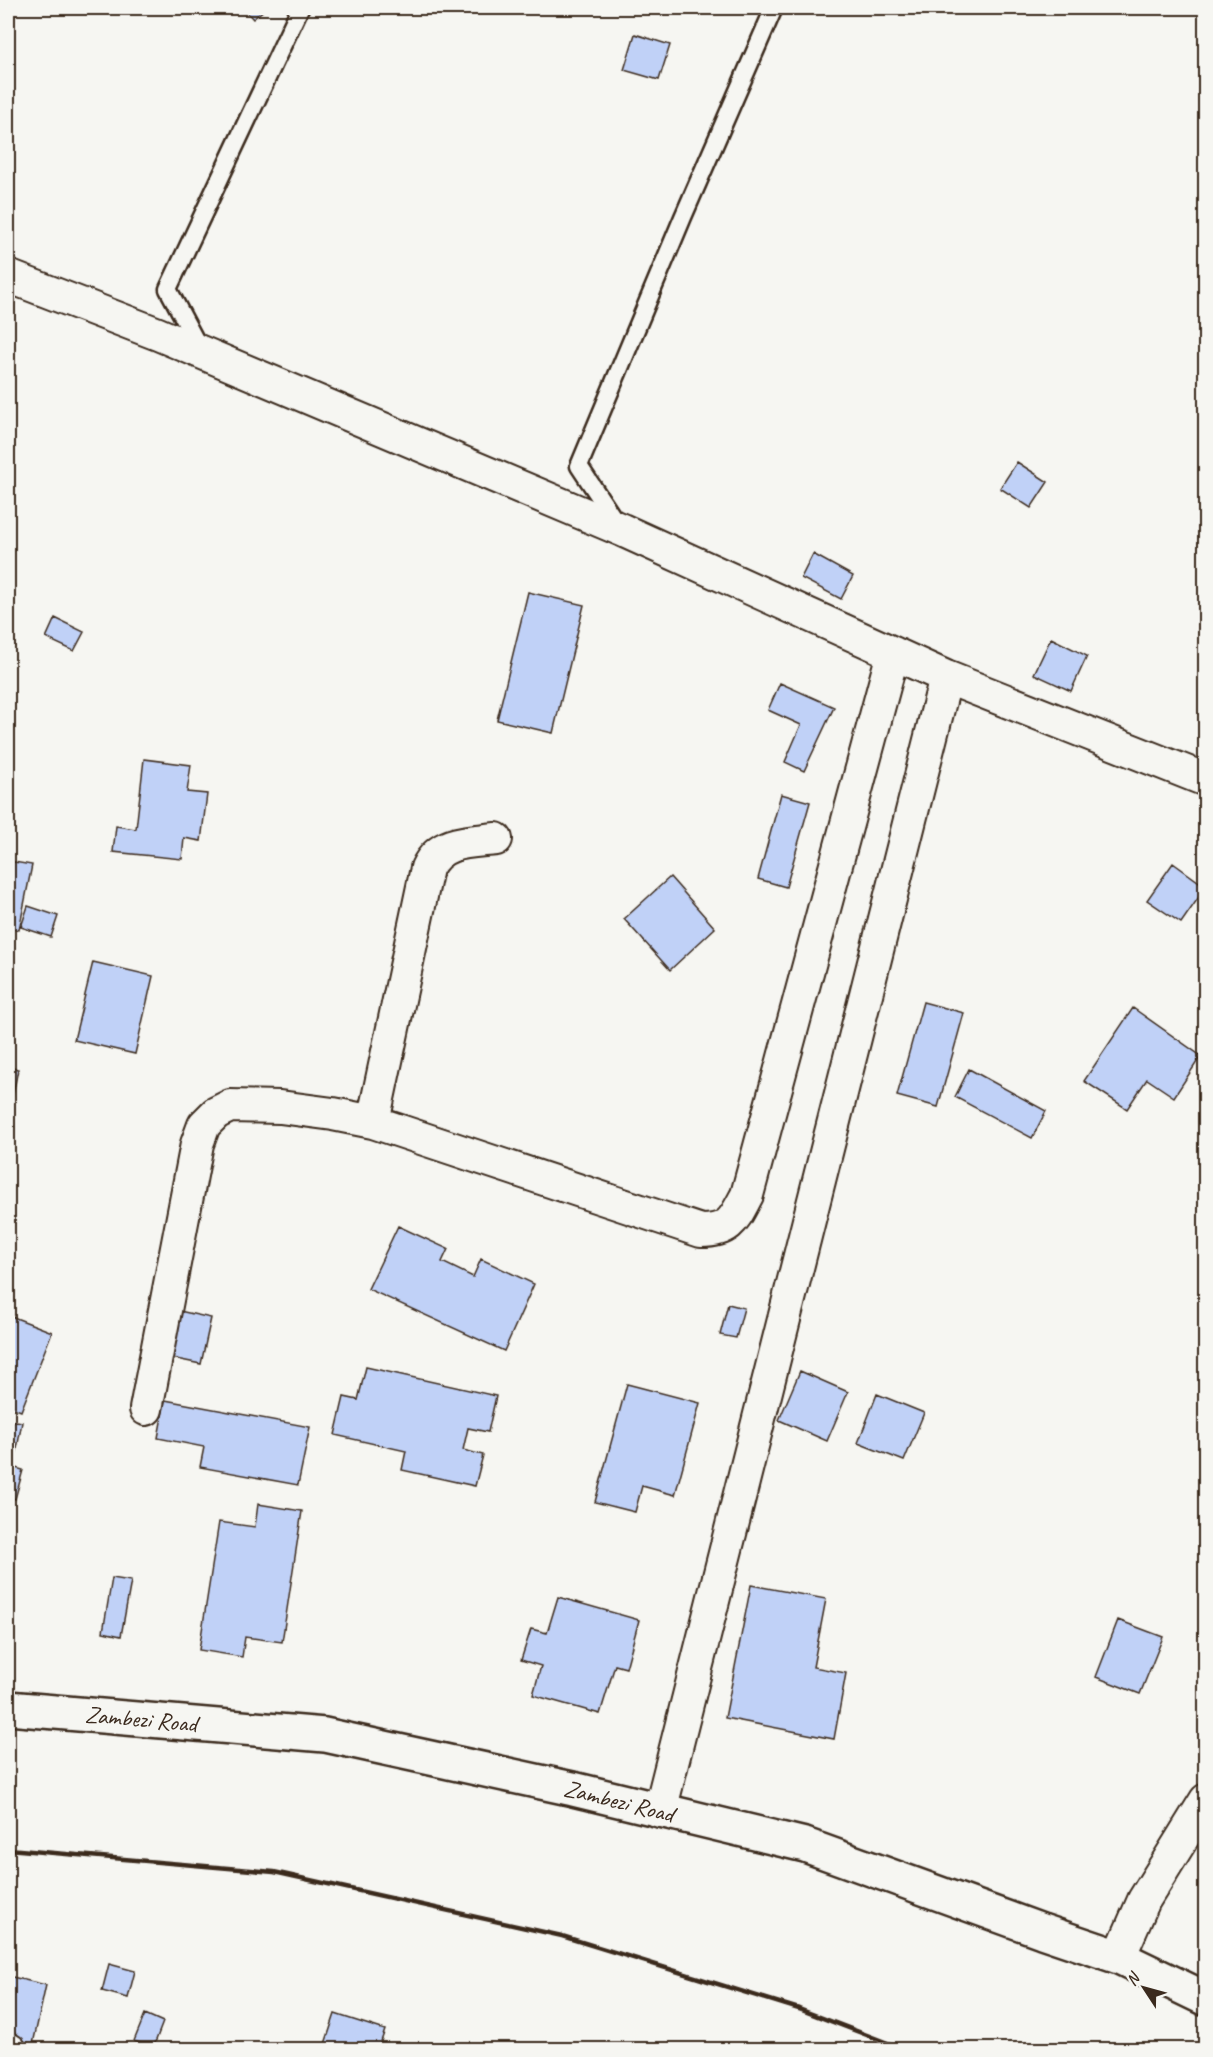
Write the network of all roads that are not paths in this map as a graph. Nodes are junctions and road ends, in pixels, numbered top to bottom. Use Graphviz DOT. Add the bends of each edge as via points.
graph roads {
  1 [pos="300,8"];
  2 [pos="774,8"];
  3 [pos="8,276"];
  4 [pos="201,352"];
  5 [pos="622,530"];
  6 [pos="893,653"];
  7 [pos="946,677"];
  8 [pos="1206,780"];
  9 [pos="496,839"];
  10 [pos="373,1122"];
  11 [pos="146,1409"];
  12 [pos="8,1708"];
  13 [pos="1206,1800"];
  14 [pos="660,1811"];
  15 [pos="1119,1957"];
  16 [pos="1206,1999"];
  1 -- 4 [label="lane" via="168,289"];
  2 -- 5 [label="lane" via="579,466"];
  3 -- 4 [label="street"];
  4 -- 5 [label="street"];
  5 -- 6 [label="street"];
  6 -- 7 [label="street"];
  6 -- 10 [label="street" via="747,1195 734,1219 719,1231 701,1231"];
  7 -- 8 [label="street"];
  7 -- 14 [label="street"];
  9 -- 10 [label="street" via="451,845 432,858 427,868"];
  10 -- 11 [label="street" via="280,1107 230,1106 204,1125 197,1144"];
  12 -- 14 [label="main road, Zambezi Road" via="326,1735"];
  13 -- 15 [label="street" via="1144,1900"];
  14 -- 15 [label="main road, Zambezi Road" via="805,1845"];
  15 -- 16 [label="main road, Zambezi Road"];
}
